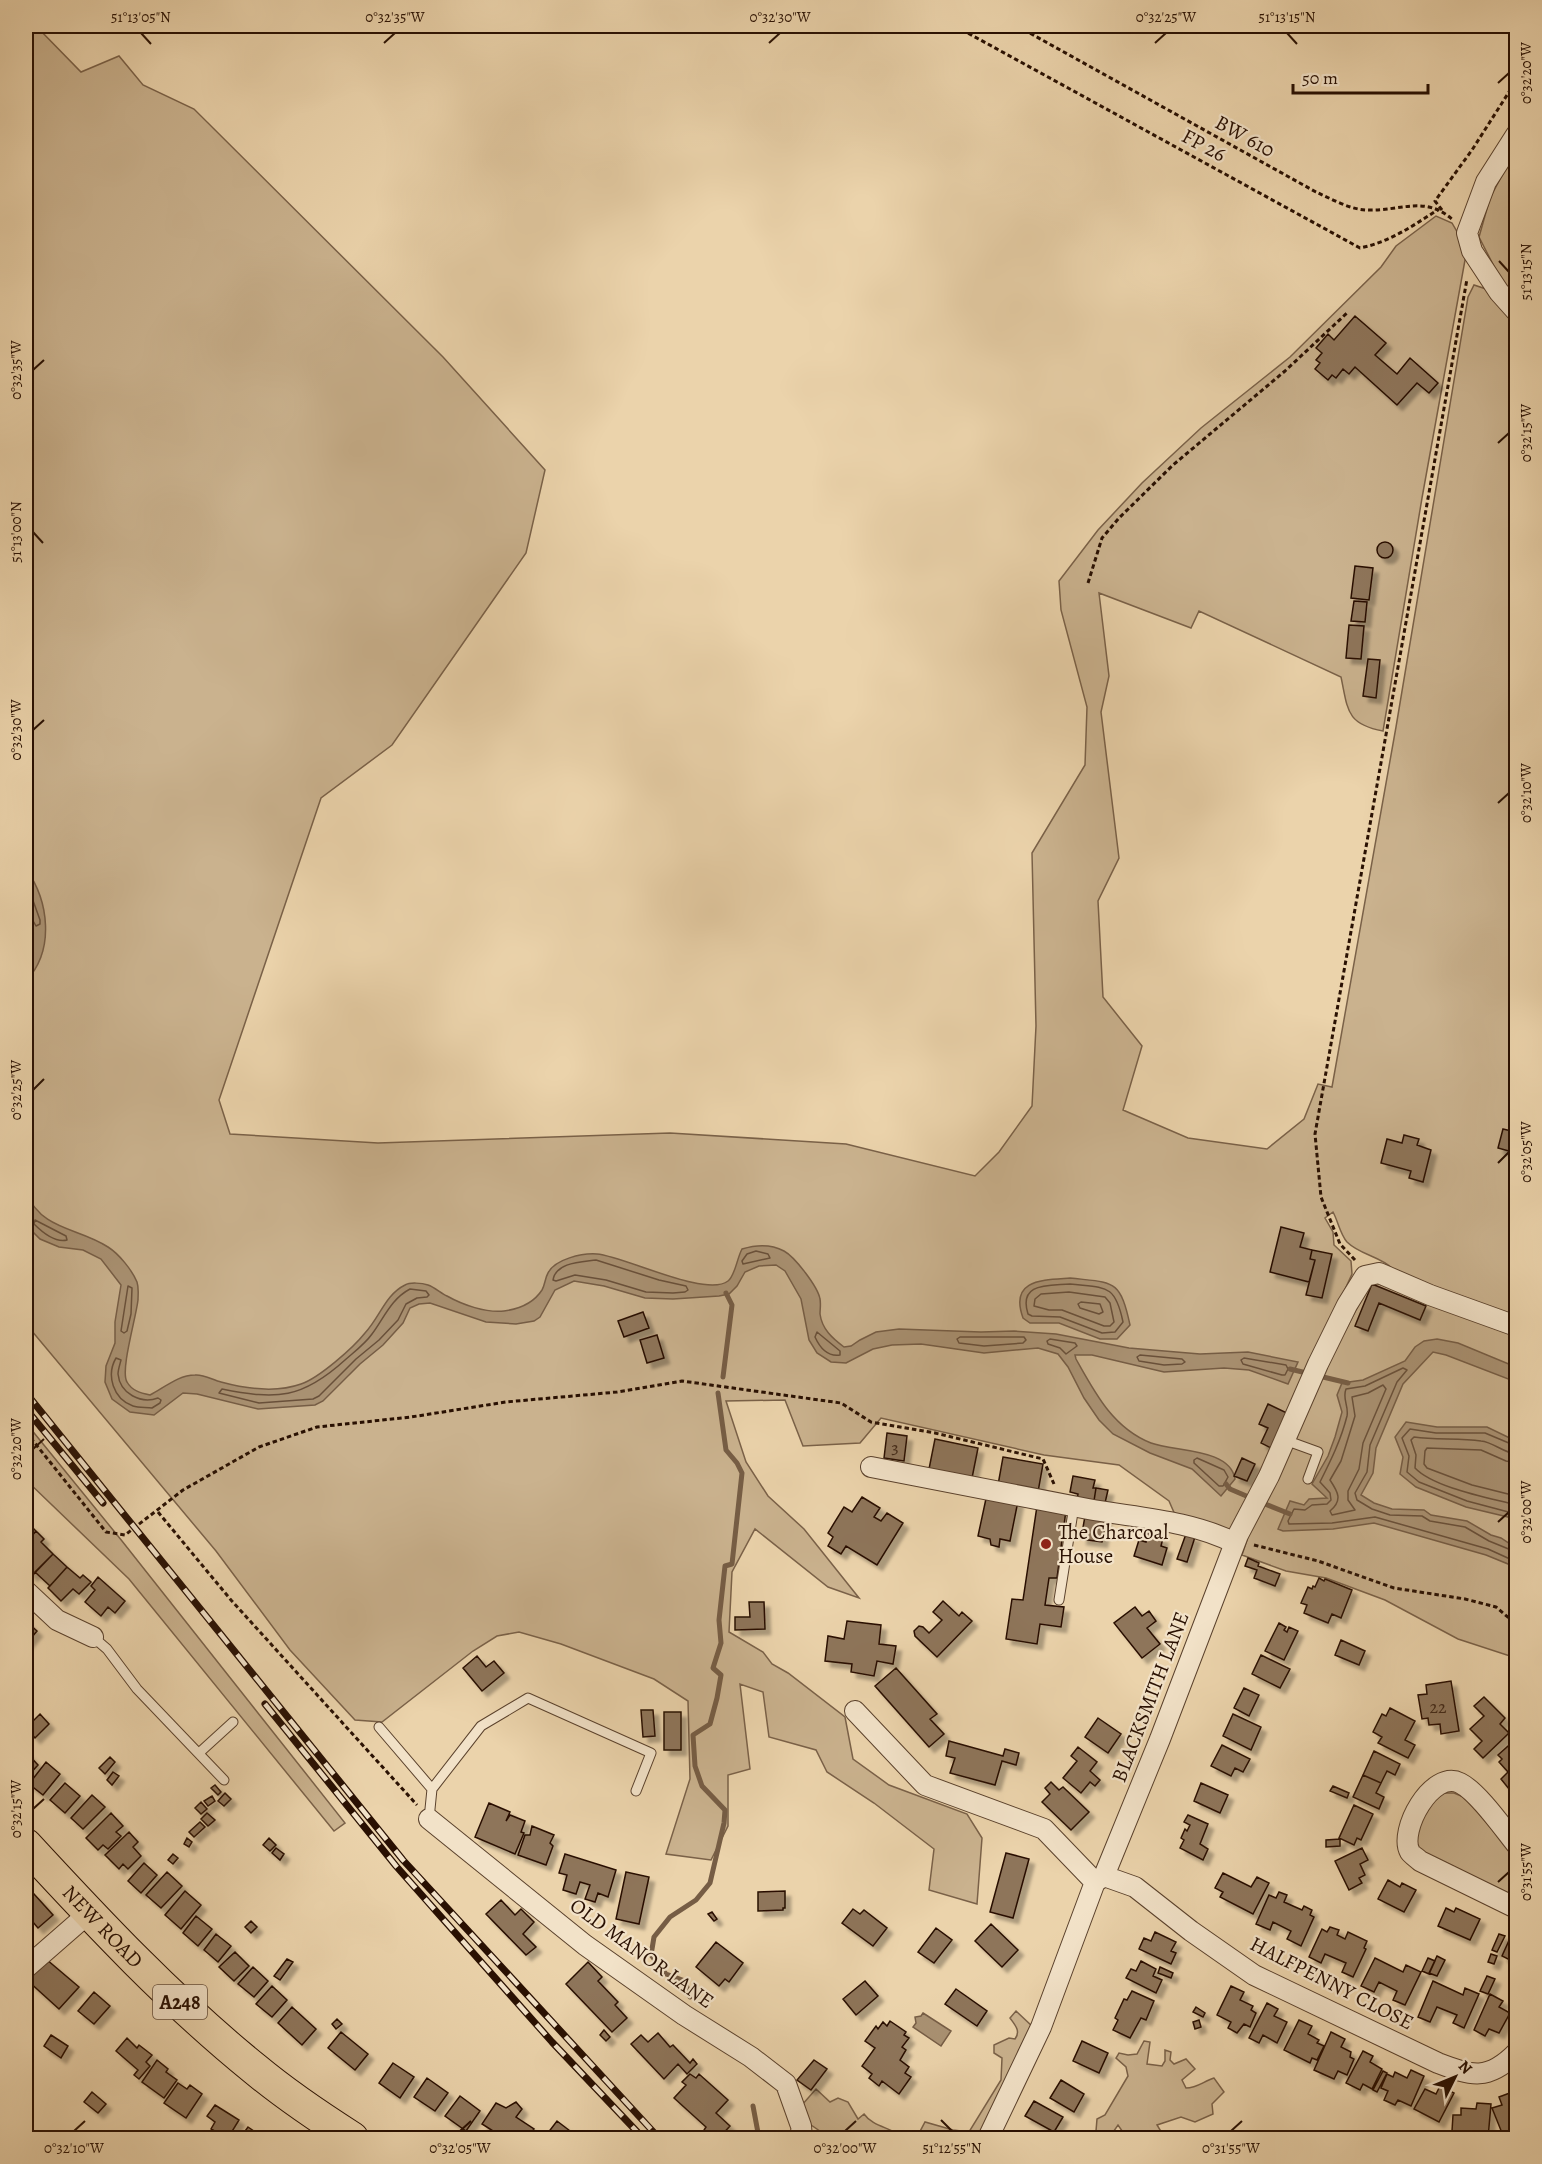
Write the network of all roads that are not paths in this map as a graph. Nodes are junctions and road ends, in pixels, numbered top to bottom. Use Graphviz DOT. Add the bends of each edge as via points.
graph roads {
  1 [pos="1516,135"];
  2 [pos="1516,311"];
  3 [pos="1516,1326"];
  4 [pos="1285,1440"];
  5 [pos="871,1467"];
  6 [pos="1308,1479"];
  7 [pos="1074,1506"];
  8 [pos="1236,1539"];
  9 [pos="26,1591"];
  10 [pos="1059,1600"];
  11 [pos="93,1637"];
  12 [pos="855,1711"];
  13 [pos="233,1722"];
  14 [pos="379,1726"];
  15 [pos="198,1753"];
  16 [pos="224,1780"];
  17 [pos="432,1789"];
  18 [pos="636,1791"];
  19 [pos="429,1819"];
  20 [pos="1516,1844"];
  21 [pos="26,1845"];
  22 [pos="1100,1879"];
  23 [pos="1516,1908"];
  24 [pos="89,1913"];
  25 [pos="26,1968"];
  26 [pos="1516,2053"];
  27 [pos="341,2136"];
  28 [pos="414,2139"];
  29 [pos="422,2139"];
  30 [pos="802,2139"];
  31 [pos="988,2139"];
  1 -- 2 [label="street" via="1486,182 1470,242 1498,292"];
  3 -- 4 [label="street, BLACKSMITH LANE" via="1379,1273 1365,1276 1318,1364"];
  4 -- 6 [label="lane" via="1318,1452"];
  4 -- 8 [label="street, BLACKSMITH LANE"];
  5 -- 7 [label="street"];
  7 -- 8 [label="street" via="1190,1525"];
  7 -- 10 [label="lane"];
  8 -- 22 [label="street, BLACKSMITH LANE" via="1160,1739"];
  9 -- 11 [label="street" via="57,1620"];
  11 -- 15 [label="lane"];
  12 -- 22 [label="street" via="925,1785 1044,1829"];
  13 -- 15 [label="lane"];
  14 -- 17 [label="lane"];
  15 -- 16 [label="lane"];
  17 -- 18 [label="lane" via="481,1726 528,1698 651,1754"];
  17 -- 19 [label="lane"];
  19 -- 30 [label="street, OLD MANOR LANE" via="585,1945 786,2084"];
  20 -- 23 [label="street" via="1469,1788 1447,1780 1435,1785 1425,1797 1408,1829 1407,1839 1410,1852 1420,1861"];
  21 -- 24 [label="main road, NEW ROAD / A248"];
  22 -- 26 [label="street, HALFPENNY CLOSE" via="1135,1887 1254,1975 1438,2063 1469,2074 1490,2072"];
  22 -- 31 [label="street, BLACKSMITH LANE" via="1041,2027"];
  24 -- 25 [label="street"];
  24 -- 27 [label="main road, NEW ROAD / A248" via="168,1992 255,2070"];
  28 -- 29 [label="lane"];
}
